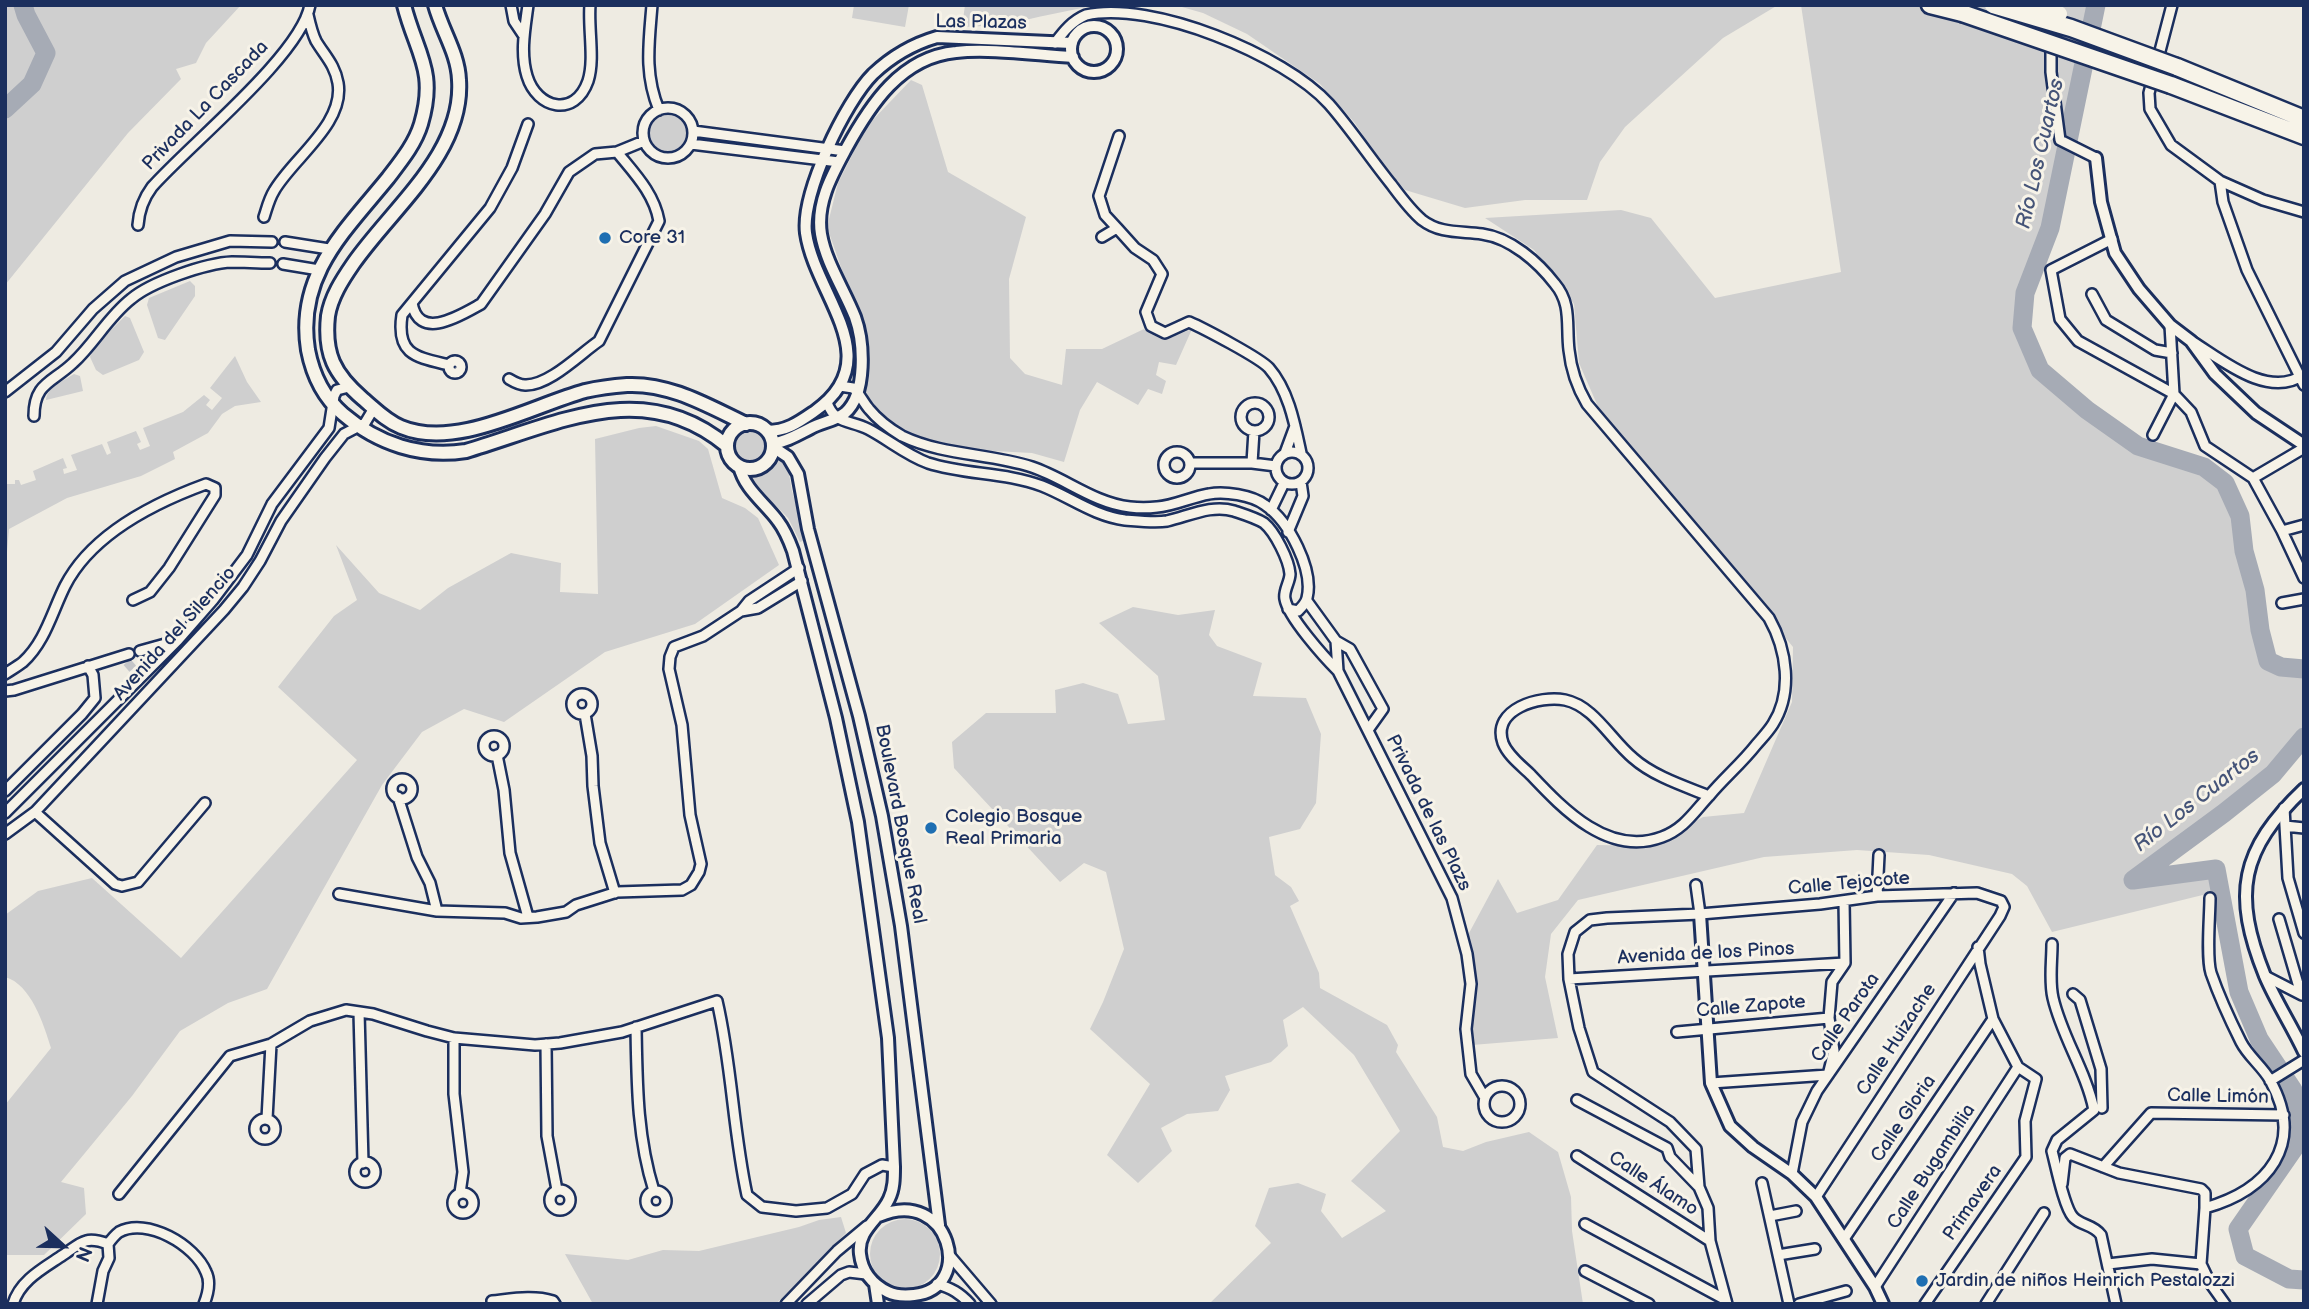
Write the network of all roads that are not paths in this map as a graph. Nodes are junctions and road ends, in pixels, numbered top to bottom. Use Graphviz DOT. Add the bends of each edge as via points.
graph roads {
  1 [pos="404,5"];
  2 [pos="435,5"];
  3 [pos="511,5"];
  4 [pos="528,5"];
  5 [pos="590,5"];
  6 [pos="652,5"];
  7 [pos="1930,5"];
  8 [pos="1993,5"];
  9 [pos="2032,5"];
  10 [pos="2051,5"];
  11 [pos="2172,5"];
  12 [pos="309,10"];
  13 [pos="524,36"];
  14 [pos="1055,43"];
  15 [pos="1072,43"];
  16 [pos="1073,57"];
  17 [pos="2178,63"];
  18 [pos="659,110"];
  19 [pos="2304,110"];
  20 [pos="2304,119"];
  21 [pos="528,124"];
  22 [pos="693,131"];
  23 [pos="1119,136"];
  24 [pos="2304,136"];
  25 [pos="644,141"];
  26 [pos="691,144"];
  27 [pos="829,148"];
  28 [pos="845,151"];
  29 [pos="617,152"];
  30 [pos="2096,159"];
  31 [pos="824,160"];
  32 [pos="839,162"];
  33 [pos="2220,181"];
  34 [pos="2304,212"];
  35 [pos="264,217"];
  36 [pos="138,226"];
  37 [pos="1117,228"];
  38 [pos="1102,237"];
  39 [pos="2112,239"];
  40 [pos="272,242"];
  41 [pos="285,242"];
  42 [pos="329,249"];
  43 [pos="270,263"];
  44 [pos="283,264"];
  45 [pos="319,270"];
  46 [pos="2092,294"];
  47 [pos="412,303"];
  48 [pos="2169,325"];
  49 [pos="2191,341"];
  50 [pos="2172,354"];
  51 [pos="449,365"];
  52 [pos="509,379"];
  53 [pos="2302,379"];
  54 [pos="840,386"];
  55 [pos="349,387"];
  56 [pos="5,390"];
  57 [pos="857,391"];
  58 [pos="2174,394"];
  59 [pos="827,402"];
  60 [pos="332,404"];
  61 [pos="374,408"];
  62 [pos="34,416"];
  63 [pos="837,418"];
  64 [pos="746,424"];
  65 [pos="1295,425"];
  66 [pos="358,427"];
  67 [pos="767,431"];
  68 [pos="1254,431"];
  69 [pos="2153,435"];
  70 [pos="727,446"];
  71 [pos="773,446"];
  72 [pos="2304,446"];
  73 [pos="1285,453"];
  74 [pos="1301,453"];
  75 [pos="1190,463"];
  76 [pos="1252,463"];
  77 [pos="739,466"];
  78 [pos="1276,466"];
  79 [pos="2253,478"];
  80 [pos="1284,482"];
  81 [pos="1301,482"];
  82 [pos="1271,510"];
  83 [pos="268,513"];
  84 [pos="281,521"];
  85 [pos="2304,525"];
  86 [pos="2282,531"];
  87 [pos="1288,532"];
  88 [pos="799,568"];
  89 [pos="2304,578"];
  90 [pos="802,581"];
  91 [pos="2304,599"];
  92 [pos="133,600"];
  93 [pos="1307,601"];
  94 [pos="2282,603"];
  95 [pos="1288,609"];
  96 [pos="741,611"];
  97 [pos="178,640"];
  98 [pos="1336,641"];
  99 [pos="140,651"];
  100 [pos="1321,655"];
  101 [pos="88,666"];
  102 [pos="1338,671"];
  103 [pos="5,674"];
  104 [pos="140,678"];
  105 [pos="5,691"];
  106 [pos="585,714"];
  107 [pos="1368,730"];
  108 [pos="497,755"];
  109 [pos="869,760"];
  110 [pos="847,765"];
  111 [pos="53,766"];
  112 [pos="65,780"];
  113 [pos="2304,789"];
  114 [pos="5,792"];
  115 [pos="1709,796"];
  116 [pos="398,797"];
  117 [pos="205,803"];
  118 [pos="2284,808"];
  119 [pos="34,812"];
  120 [pos="5,813"];
  121 [pos="2285,826"];
  122 [pos="2304,828"];
  123 [pos="5,834"];
  124 [pos="1879,855"];
  125 [pos="1696,885"];
  126 [pos="615,893"];
  127 [pos="1954,893"];
  128 [pos="339,894"];
  129 [pos="1877,896"];
  130 [pos="2210,898"];
  131 [pos="1844,901"];
  132 [pos="2001,901"];
  133 [pos="2299,905"];
  134 [pos="437,911"];
  135 [pos="1700,914"];
  136 [pos="527,917"];
  137 [pos="2279,919"];
  138 [pos="2304,933"];
  139 [pos="2052,944"];
  140 [pos="1978,947"];
  141 [pos="1845,963"];
  142 [pos="1703,972"];
  143 [pos="2265,976"];
  144 [pos="1569,979"];
  145 [pos="2073,994"];
  146 [pos="2302,995"];
  147 [pos="359,1012"];
  148 [pos="1829,1018"];
  149 [pos="1993,1019"];
  150 [pos="636,1027"];
  151 [pos="1708,1029"];
  152 [pos="1677,1031"];
  153 [pos="454,1038"];
  154 [pos="271,1044"];
  155 [pos="546,1044"];
  156 [pos="2304,1052"];
  157 [pos="2304,1060"];
  158 [pos="2018,1067"];
  159 [pos="1828,1075"];
  160 [pos="2270,1081"];
  161 [pos="1711,1083"];
  162 [pos="1485,1098"];
  163 [pos="1577,1100"];
  164 [pos="2098,1109"];
  165 [pos="2284,1115"];
  166 [pos="267,1119"];
  167 [pos="1577,1156"];
  168 [pos="363,1163"];
  169 [pos="894,1167"];
  170 [pos="2103,1167"];
  171 [pos="1792,1174"];
  172 [pos="1762,1183"];
  173 [pos="1699,1186"];
  174 [pos="2061,1186"];
  175 [pos="557,1190"];
  176 [pos="654,1191"];
  177 [pos="460,1193"];
  178 [pos="119,1194"];
  179 [pos="1816,1197"];
  180 [pos="2205,1208"];
  181 [pos="1796,1211"];
  182 [pos="2044,1213"];
  183 [pos="879,1216"];
  184 [pos="1770,1216"];
  185 [pos="1585,1224"];
  186 [pos="869,1225"];
  187 [pos="939,1225"];
  188 [pos="1844,1239"];
  189 [pos="1710,1241"];
  190 [pos="108,1244"];
  191 [pos="1815,1249"];
  192 [pos="1778,1255"];
  193 [pos="950,1256"];
  194 [pos="2108,1264"];
  195 [pos="2201,1264"];
  196 [pos="1585,1271"];
  197 [pos="866,1274"];
  198 [pos="875,1284"];
  199 [pos="937,1284"];
  200 [pos="1875,1287"];
  201 [pos="1846,1291"];
  202 [pos="918,1299"];
  203 [pos="492,1301"];
  204 [pos="1727,1302"];
  205 [pos="2114,1302"];
  206 [pos="13,1304"];
  207 [pos="97,1304"];
  208 [pos="204,1304"];
  209 [pos="555,1304"];
  210 [pos="786,1304"];
  211 [pos="807,1304"];
  212 [pos="878,1304"];
  213 [pos="970,1304"];
  214 [pos="991,1304"];
  215 [pos="1649,1304"];
  216 [pos="1789,1304"];
  217 [pos="1800,1304"];
  218 [pos="1884,1304"];
  219 [pos="1925,1304"];
  220 [pos="1986,1304"];
  221 [pos="2224,1304"];
  1 -- 42 [label="main road" via="426,67 420,127 400,162"];
  2 -- 55 [label="main road" via="456,58 456,113 445,144 365,248 332,300 326,334 329,355"];
  3 -- 13 [label="street"];
  4 -- 13 [label="street"];
  5 -- 13 [label="street" via="589,80 580,96 568,104 554,105 538,97 527,75"];
  6 -- 18 [label="street" via="648,68"];
  7 -- 24 [label="highway, bridge" via="2171,85"];
  8 -- 17 [label="highway, bridge"];
  9 -- 17 [label="highway, bridge"];
  10 -- 30 [label="street" via="2051,72 2060,140"];
  11 -- 33 [label="street" via="2149,93 2150,109 2171,145"];
  12 -- 35 [label="street, Privada La Cascada" via="316,40 332,62 339,86 335,111 275,190"];
  12 -- 36 [label="street, Privada La Cascada" via="263,76 152,187 139,211"];
  14 -- 15 [label="street, Las Plazas"];
  14 -- 27 [label="street, Las Plazas" via="937,37 918,43 873,74 848,108"];
  14 -- 115 [label="street" via="1071,23 1087,14 1118,8 1151,11 1214,29 1276,63 1328,103 1422,220 1444,231 1502,240 1526,255 1552,281 1567,308 1572,370 1587,404 1769,618 1779,638 1786,672 1778,715"];
  15 -- 16 [label="street"];
  15 -- 16 [label="street" via="1080,31 1091,27 1109,32 1116,45 1114,60 1096,72 1082,69"];
  16 -- 28 [label="street, Las Plazas" via="955,52 916,64 874,102"];
  17 -- 19 [label="highway"];
  17 -- 20 [label="highway"];
  18 -- 22 [label="street" via="681,112"];
  18 -- 25 [label="street" via="647,119"];
  21 -- 47 [label="street" via="512,168 490,208"];
  22 -- 26 [label="street"];
  22 -- 27 [label="street"];
  23 -- 37 [label="street" via="1099,196 1105,215"];
  25 -- 26 [label="street" via="662,158 679,156"];
  25 -- 29 [label="street"];
  26 -- 31 [label="street"];
  27 -- 28 [label="street"];
  27 -- 31 [label="street, Las Plazas"];
  28 -- 32 [label="street, Las Plazas"];
  29 -- 47 [label="street" via="596,154 569,172 481,304 435,324 420,319"];
  29 -- 52 [label="street" via="649,192 659,221 599,341 533,384"];
  30 -- 39 [label="street" via="2101,202"];
  31 -- 32 [label="street"];
  31 -- 54 [label="street, Las Plazas" via="809,198 806,232 846,336 848,360"];
  32 -- 57 [label="street, Las Plazas" via="820,219 825,252 859,331 862,360"];
  33 -- 34 [label="street"];
  33 -- 53 [label="street" via="2247,270"];
  37 -- 38 [label="street"];
  37 -- 65 [label="street" via="1162,274 1146,312 1151,326 1165,333 1189,322 1268,367 1286,397"];
  39 -- 48 [label="street" via="2139,289"];
  39 -- 58 [label="street" via="2051,270 2060,319 2078,341"];
  40 -- 56 [label="street" via="230,241 176,257 125,281 56,352"];
  41 -- 42 [label="street"];
  42 -- 45 [label="main road"];
  43 -- 62 [label="street" via="229,262 174,276 132,298 74,363 38,391"];
  44 -- 45 [label="street"];
  45 -- 60 [label="main road" via="311,287 305,331 318,383"];
  46 -- 50 [label="street" via="2106,320 2155,350"];
  47 -- 51 [label="street" via="402,315 400,332 407,348 421,358"];
  48 -- 49 [label="street"];
  48 -- 50 [label="street"];
  49 -- 53 [label="street" via="2245,375 2276,383"];
  49 -- 72 [label="street" via="2256,414"];
  50 -- 58 [label="street"];
  54 -- 57 [label="street"];
  54 -- 59 [label="street"];
  55 -- 60 [label="street, Avenida del Silencio" via="337,390"];
  55 -- 61 [label="main road"];
  57 -- 63 [label="street" via="851,407"];
  57 -- 82 [label="street" via="870,410 901,435 942,450 1032,467 1100,499 1129,507 1158,507 1211,493 1243,496"];
  58 -- 69 [label="street"];
  58 -- 79 [label="street" via="2191,412 2205,446"];
  59 -- 63 [label="street"];
  59 -- 67 [label="street" via="791,427"];
  60 -- 66 [label="main road"];
  60 -- 83 [label="street, Avenida del Silencio" via="329,428"];
  61 -- 64 [label="main road" via="387,420 416,432 455,432 586,391 629,385 662,387"];
  61 -- 66 [label="street, Avenida del Silencio"];
  63 -- 71 [label="street"];
  63 -- 95 [label="street" via="870,430 926,462 1007,476 1123,520 1164,522 1212,509 1242,514 1264,524 1285,554 1290,575 1284,597"];
  64 -- 67 [label="main road"];
  64 -- 70 [label="main road" via="731,434"];
  65 -- 73 [label="street"];
  65 -- 74 [label="street"];
  66 -- 70 [label="main road" via="405,448 450,454 590,413 659,410 704,428"];
  66 -- 84 [label="street, Avenida del Silencio" via="337,442"];
  67 -- 71 [label="main road"];
  68 -- 76 [label="street"];
  70 -- 77 [label="main road" via="730,458"];
  71 -- 77 [label="main road" via="764,464 752,469"];
  71 -- 109 [label="street, Boulevard Bosque Real" via="788,457 798,474 808,529"];
  72 -- 79 [label="street"];
  73 -- 74 [label="street"];
  73 -- 78 [label="street"];
  74 -- 81 [label="street" via="1309,470"];
  75 -- 76 [label="street"];
  76 -- 78 [label="street"];
  77 -- 88 [label="street" via="750,490 786,533"];
  78 -- 80 [label="street"];
  79 -- 86 [label="street"];
  80 -- 81 [label="street"];
  80 -- 82 [label="street"];
  81 -- 87 [label="street" via="1303,496"];
  82 -- 87 [label="street"];
  83 -- 84 [label="street"];
  83 -- 97 [label="street, Avenida del Silencio" via="231,578"];
  84 -- 112 [label="street, Avenida del Silencio" via="243,587"];
  85 -- 86 [label="street"];
  86 -- 89 [label="street"];
  87 -- 93 [label="street" via="1309,578"];
  88 -- 90 [label="street"];
  88 -- 96 [label="street"];
  90 -- 96 [label="street" via="758,608"];
  90 -- 110 [label="street"];
  91 -- 94 [label="street"];
  92 -- 103 [label="street" via="149,592 169,568 215,488 206,484 158,505 91,549 66,584 43,635 24,661"];
  93 -- 95 [label="street" via="1298,611"];
  93 -- 98 [label="street"];
  95 -- 100 [label="street, Privada de las Plazs"];
  96 -- 126 [label="street" via="703,636 674,647 670,657 699,872 682,890"];
  97 -- 99 [label="street"];
  97 -- 104 [label="street, Avenida del Silencio"];
  98 -- 100 [label="street"];
  98 -- 102 [label="street, Privada de las Plazs"];
  98 -- 107 [label="street" via="1350,649 1383,709"];
  100 -- 102 [label="street, Privada de las Plazs"];
  101 -- 104 [label="street" via="128,660"];
  101 -- 105 [label="street"];
  101 -- 114 [label="street" via="95,698"];
  102 -- 107 [label="street, Privada de las Plazs"];
  104 -- 111 [label="street, Avenida del Silencio"];
  106 -- 126 [label="street" via="600,843"];
  107 -- 162 [label="street, Privada de las Plazs" via="1451,898 1471,984 1466,1029 1471,1074"];
  108 -- 136 [label="street" via="510,853"];
  109 -- 110 [label="street"];
  109 -- 187 [label="street, Boulevard Bosque Real" via="901,926"];
  110 -- 169 [label="street" via="888,1038"];
  111 -- 112 [label="street"];
  111 -- 120 [label="street, Avenida del Silencio"];
  112 -- 119 [label="street, Avenida del Silencio"];
  113 -- 118 [label="street"];
  115 -- 115 [label="street" via="1690,820 1664,836 1632,842 1610,837 1563,807 1506,750 1503,724 1514,710 1537,701 1575,703 1634,760"];
  116 -- 134 [label="street"];
  117 -- 119 [label="street" via="138,882 122,886"];
  118 -- 121 [label="street"];
  118 -- 143 [label="street" via="2255,851 2246,876 2246,915"];
  119 -- 123 [label="street, Avenida del Silencio"];
  121 -- 122 [label="street"];
  121 -- 133 [label="street" via="2288,878"];
  124 -- 129 [label="street"];
  125 -- 135 [label="street"];
  126 -- 136 [label="street" via="566,912"];
  127 -- 129 [label="street, Calle Tejocote"];
  127 -- 132 [label="street, Calle Tejocote" via="1977,893"];
  127 -- 159 [label="street, Calle Parota"];
  128 -- 134 [label="street"];
  129 -- 131 [label="street, Calle Tejocote"];
  130 -- 160 [label="street" via="2210,970 2242,1045"];
  131 -- 135 [label="street, Calle Tejocote"];
  131 -- 141 [label="street"];
  132 -- 140 [label="street, Calle Huizache" via="2000,916"];
  133 -- 138 [label="street"];
  134 -- 136 [label="street"];
  135 -- 142 [label="street"];
  135 -- 144 [label="street, Calle Tejocote" via="1590,920 1575,932 1568,954"];
  137 -- 146 [label="street"];
  139 -- 164 [label="street" via="2053,997"];
  140 -- 149 [label="street"];
  140 -- 179 [label="street, Calle Huizache"];
  141 -- 142 [label="street, Avenida de los Pinos"];
  141 -- 148 [label="street" via="1832,982"];
  142 -- 144 [label="street, Avenida de los Pinos"];
  142 -- 151 [label="street"];
  143 -- 146 [label="street"];
  143 -- 156 [label="street"];
  144 -- 173 [label="street, Calle Tejocote" via="1593,1072 1670,1122 1696,1149"];
  145 -- 164 [label="street" via="2080,1000 2101,1069"];
  147 -- 153 [label="street"];
  147 -- 154 [label="street" via="346,1010 310,1021"];
  147 -- 168 [label="street"];
  148 -- 151 [label="street, Calle Zapote"];
  148 -- 159 [label="street" via="1834,1051"];
  149 -- 158 [label="street"];
  149 -- 188 [label="street, Calle Gloria"];
  150 -- 155 [label="street"];
  150 -- 169 [label="street" via="717,1001 742,1174 747,1195 762,1207 827,1208 852,1195 865,1174 882,1165"];
  150 -- 176 [label="street" via="638,1119"];
  151 -- 152 [label="street, Calle Zapote"];
  151 -- 161 [label="street"];
  153 -- 155 [label="street"];
  153 -- 177 [label="street" via="454,1094 463,1172"];
  154 -- 166 [label="street"];
  154 -- 178 [label="street" via="230,1056"];
  155 -- 175 [label="street" via="547,1136"];
  157 -- 160 [label="street"];
  158 -- 200 [label="street, Calle Bugambilia"];
  158 -- 219 [label="street, Primavera" via="2036,1079 2025,1121 2026,1157"];
  159 -- 161 [label="street"];
  159 -- 171 [label="street, Calle Parota" via="1802,1122"];
  160 -- 165 [label="street"];
  161 -- 171 [label="street" via="1730,1126"];
  162 -- 162 [label="street" via="1485,1110 1499,1122 1511,1120 1519,1111 1517,1094 1508,1087 1497,1086"];
  163 -- 173 [label="street" via="1667,1148 1670,1157"];
  164 -- 174 [label="street" via="2057,1140 2052,1152"];
  165 -- 170 [label="street, Calle Limón" via="2151,1113"];
  165 -- 180 [label="street" via="2276,1161 2264,1177 2247,1191"];
  167 -- 189 [label="street, Calle Álamo"];
  169 -- 183 [label="street" via="890,1198"];
  170 -- 174 [label="street" via="2067,1155"];
  170 -- 180 [label="street" via="2202,1189"];
  171 -- 179 [label="street"];
  172 -- 184 [label="street"];
  173 -- 189 [label="street" via="1708,1208"];
  174 -- 194 [label="street" via="2071,1215 2101,1234"];
  179 -- 188 [label="street"];
  180 -- 195 [label="street"];
  181 -- 184 [label="street"];
  182 -- 220 [label="street"];
  183 -- 186 [label="street"];
  183 -- 187 [label="street" via="902,1209 929,1216"];
  184 -- 192 [label="street"];
  185 -- 204 [label="street"];
  186 -- 197 [label="street" via="860,1252"];
  186 -- 210 [label="street"];
  187 -- 193 [label="street"];
  188 -- 200 [label="street"];
  189 -- 204 [label="street"];
  190 -- 206 [label="street" via="84,1241 33,1276"];
  190 -- 207 [label="street" via="109,1258"];
  190 -- 208 [label="street" via="117,1233 133,1227 178,1241 207,1273 209,1291"];
  191 -- 192 [label="street"];
  192 -- 216 [label="street"];
  193 -- 199 [label="street"];
  193 -- 214 [label="street"];
  194 -- 195 [label="street" via="2152,1259"];
  194 -- 205 [label="street"];
  195 -- 221 [label="street"];
  196 -- 215 [label="street"];
  197 -- 198 [label="street"];
  197 -- 211 [label="street" via="841,1275"];
  198 -- 202 [label="street" via="890,1293"];
  198 -- 212 [label="street"];
  199 -- 202 [label="street"];
  199 -- 213 [label="street" via="950,1287"];
  200 -- 218 [label="street"];
  201 -- 217 [label="street"];
  203 -- 209 [label="street" via="530,1298"];
}
